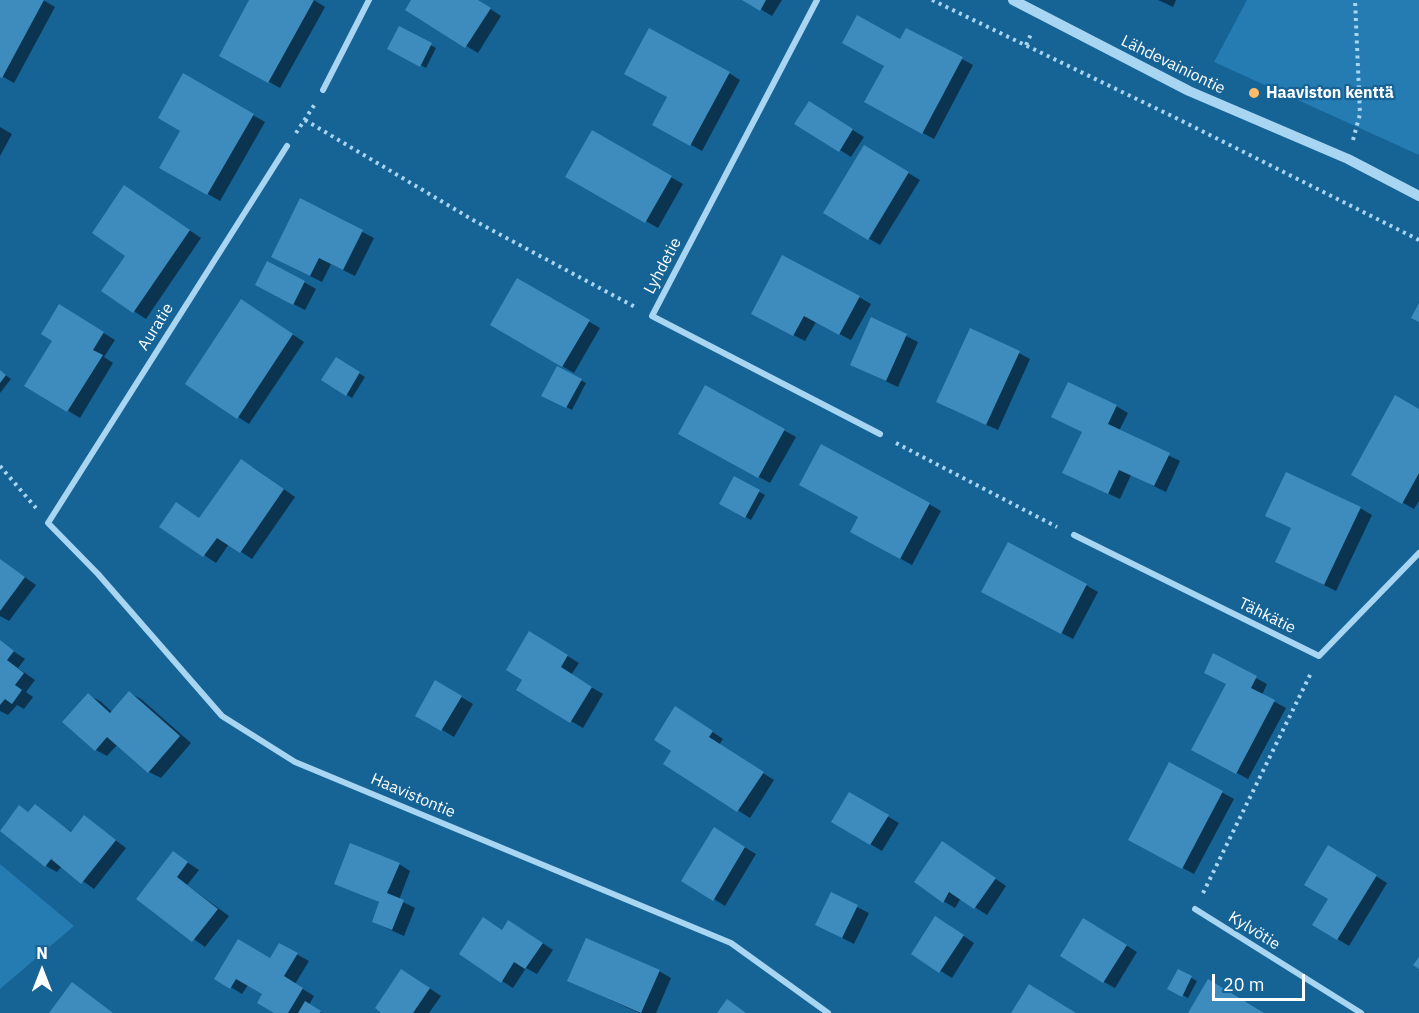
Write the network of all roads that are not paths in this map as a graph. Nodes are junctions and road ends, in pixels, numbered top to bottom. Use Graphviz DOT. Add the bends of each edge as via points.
graph roads {
  1 [pos="369,0"];
  2 [pos="817,0"];
  3 [pos="1017,1"];
  4 [pos="322,90"];
  5 [pos="287,146"];
  6 [pos="1419,196"];
  7 [pos="880,434"];
  8 [pos="48,522"];
  9 [pos="1074,536"];
  10 [pos="1419,553"];
  11 [pos="1195,909"];
  12 [pos="824,1012"];
  13 [pos="1361,1013"];
  1 -- 4 [label="street"];
  2 -- 7 [label="street, Lyhdetie" via="652,316"];
  3 -- 6 [label="street, Lähdevainiontie" via="1189,91 1348,159"];
  5 -- 8 [label="street, Auratie"];
  8 -- 12 [label="street, Haavistontie" via="222,716 295,762 731,943"];
  9 -- 10 [label="street, Tähkätie" via="1319,656"];
  11 -- 13 [label="street, Kylvötie"];
}
